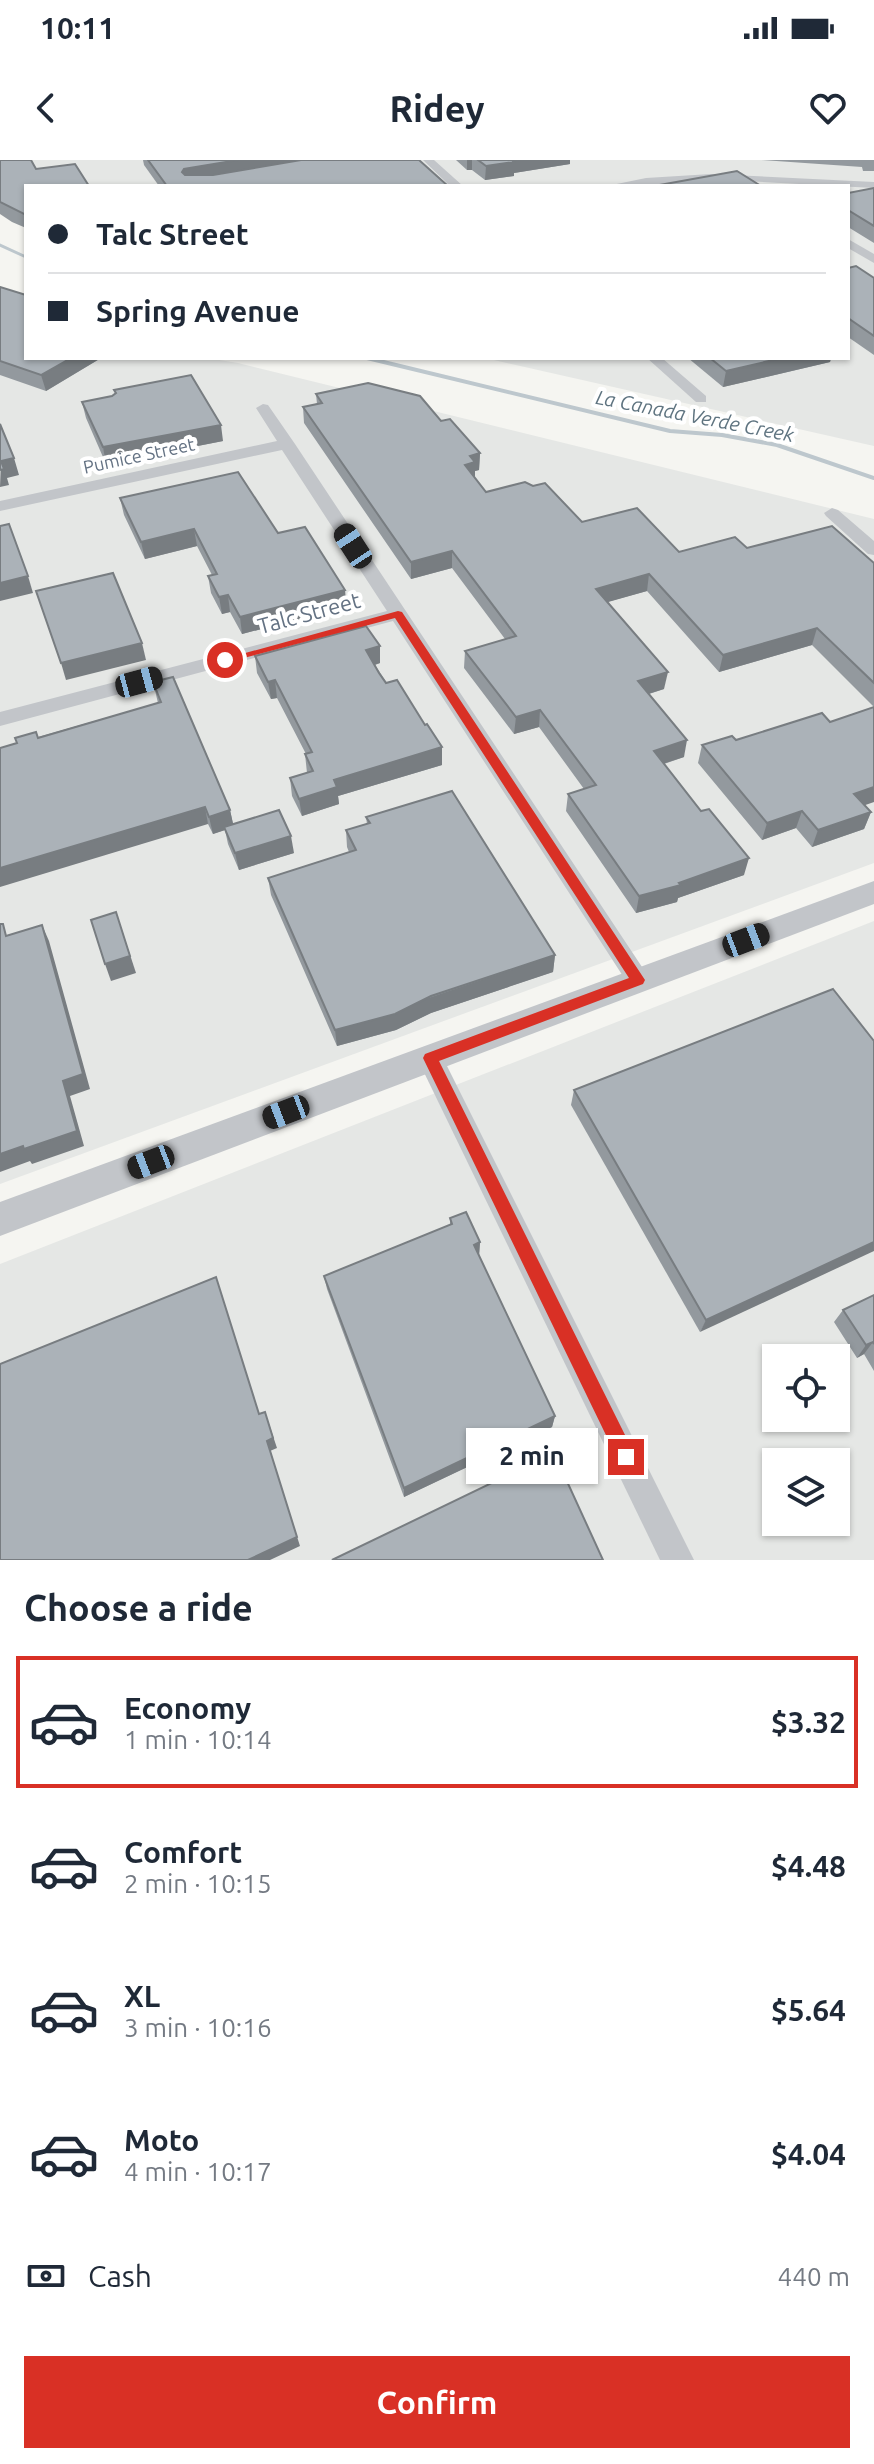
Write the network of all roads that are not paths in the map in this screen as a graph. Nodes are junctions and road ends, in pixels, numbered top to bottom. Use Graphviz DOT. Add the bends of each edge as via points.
graph roads {
  1 [pos="428,160"];
  2 [pos="776,182"];
  3 [pos="455,184"];
  4 [pos="627,184"];
  5 [pos="841,184"];
  6 [pos="850,184"];
  7 [pos="874,185"];
  8 [pos="850,244"];
  9 [pos="874,259"];
  10 [pos="656,360"];
  11 [pos="701,399"];
  12 [pos="263,408"];
  13 [pos="287,444"];
  14 [pos="0,506"];
  15 [pos="832,513"];
  16 [pos="874,550"];
  17 [pos="398,614"];
  18 [pos="0,719"];
  19 [pos="874,892"];
  20 [pos="638,980"];
  21 [pos="430,1058"];
  22 [pos="0,1219"];
  23 [pos="677,1560"];
  1 -- 3 [label="street"];
  2 -- 4 [label="street" via="685,176"];
  2 -- 5 [label="street"];
  6 -- 7 [label="street"];
  8 -- 9 [label="street"];
  10 -- 11 [label="street"];
  12 -- 13 [label="street"];
  13 -- 14 [label="street, Pumice Street"];
  13 -- 17 [label="street"];
  15 -- 16 [label="street"];
  17 -- 18 [label="street, Talc Street"];
  17 -- 20 [label="street"];
  19 -- 20 [label="street"];
  20 -- 21 [label="street"];
  21 -- 22 [label="street"];
  21 -- 23 [label="street"];
}
